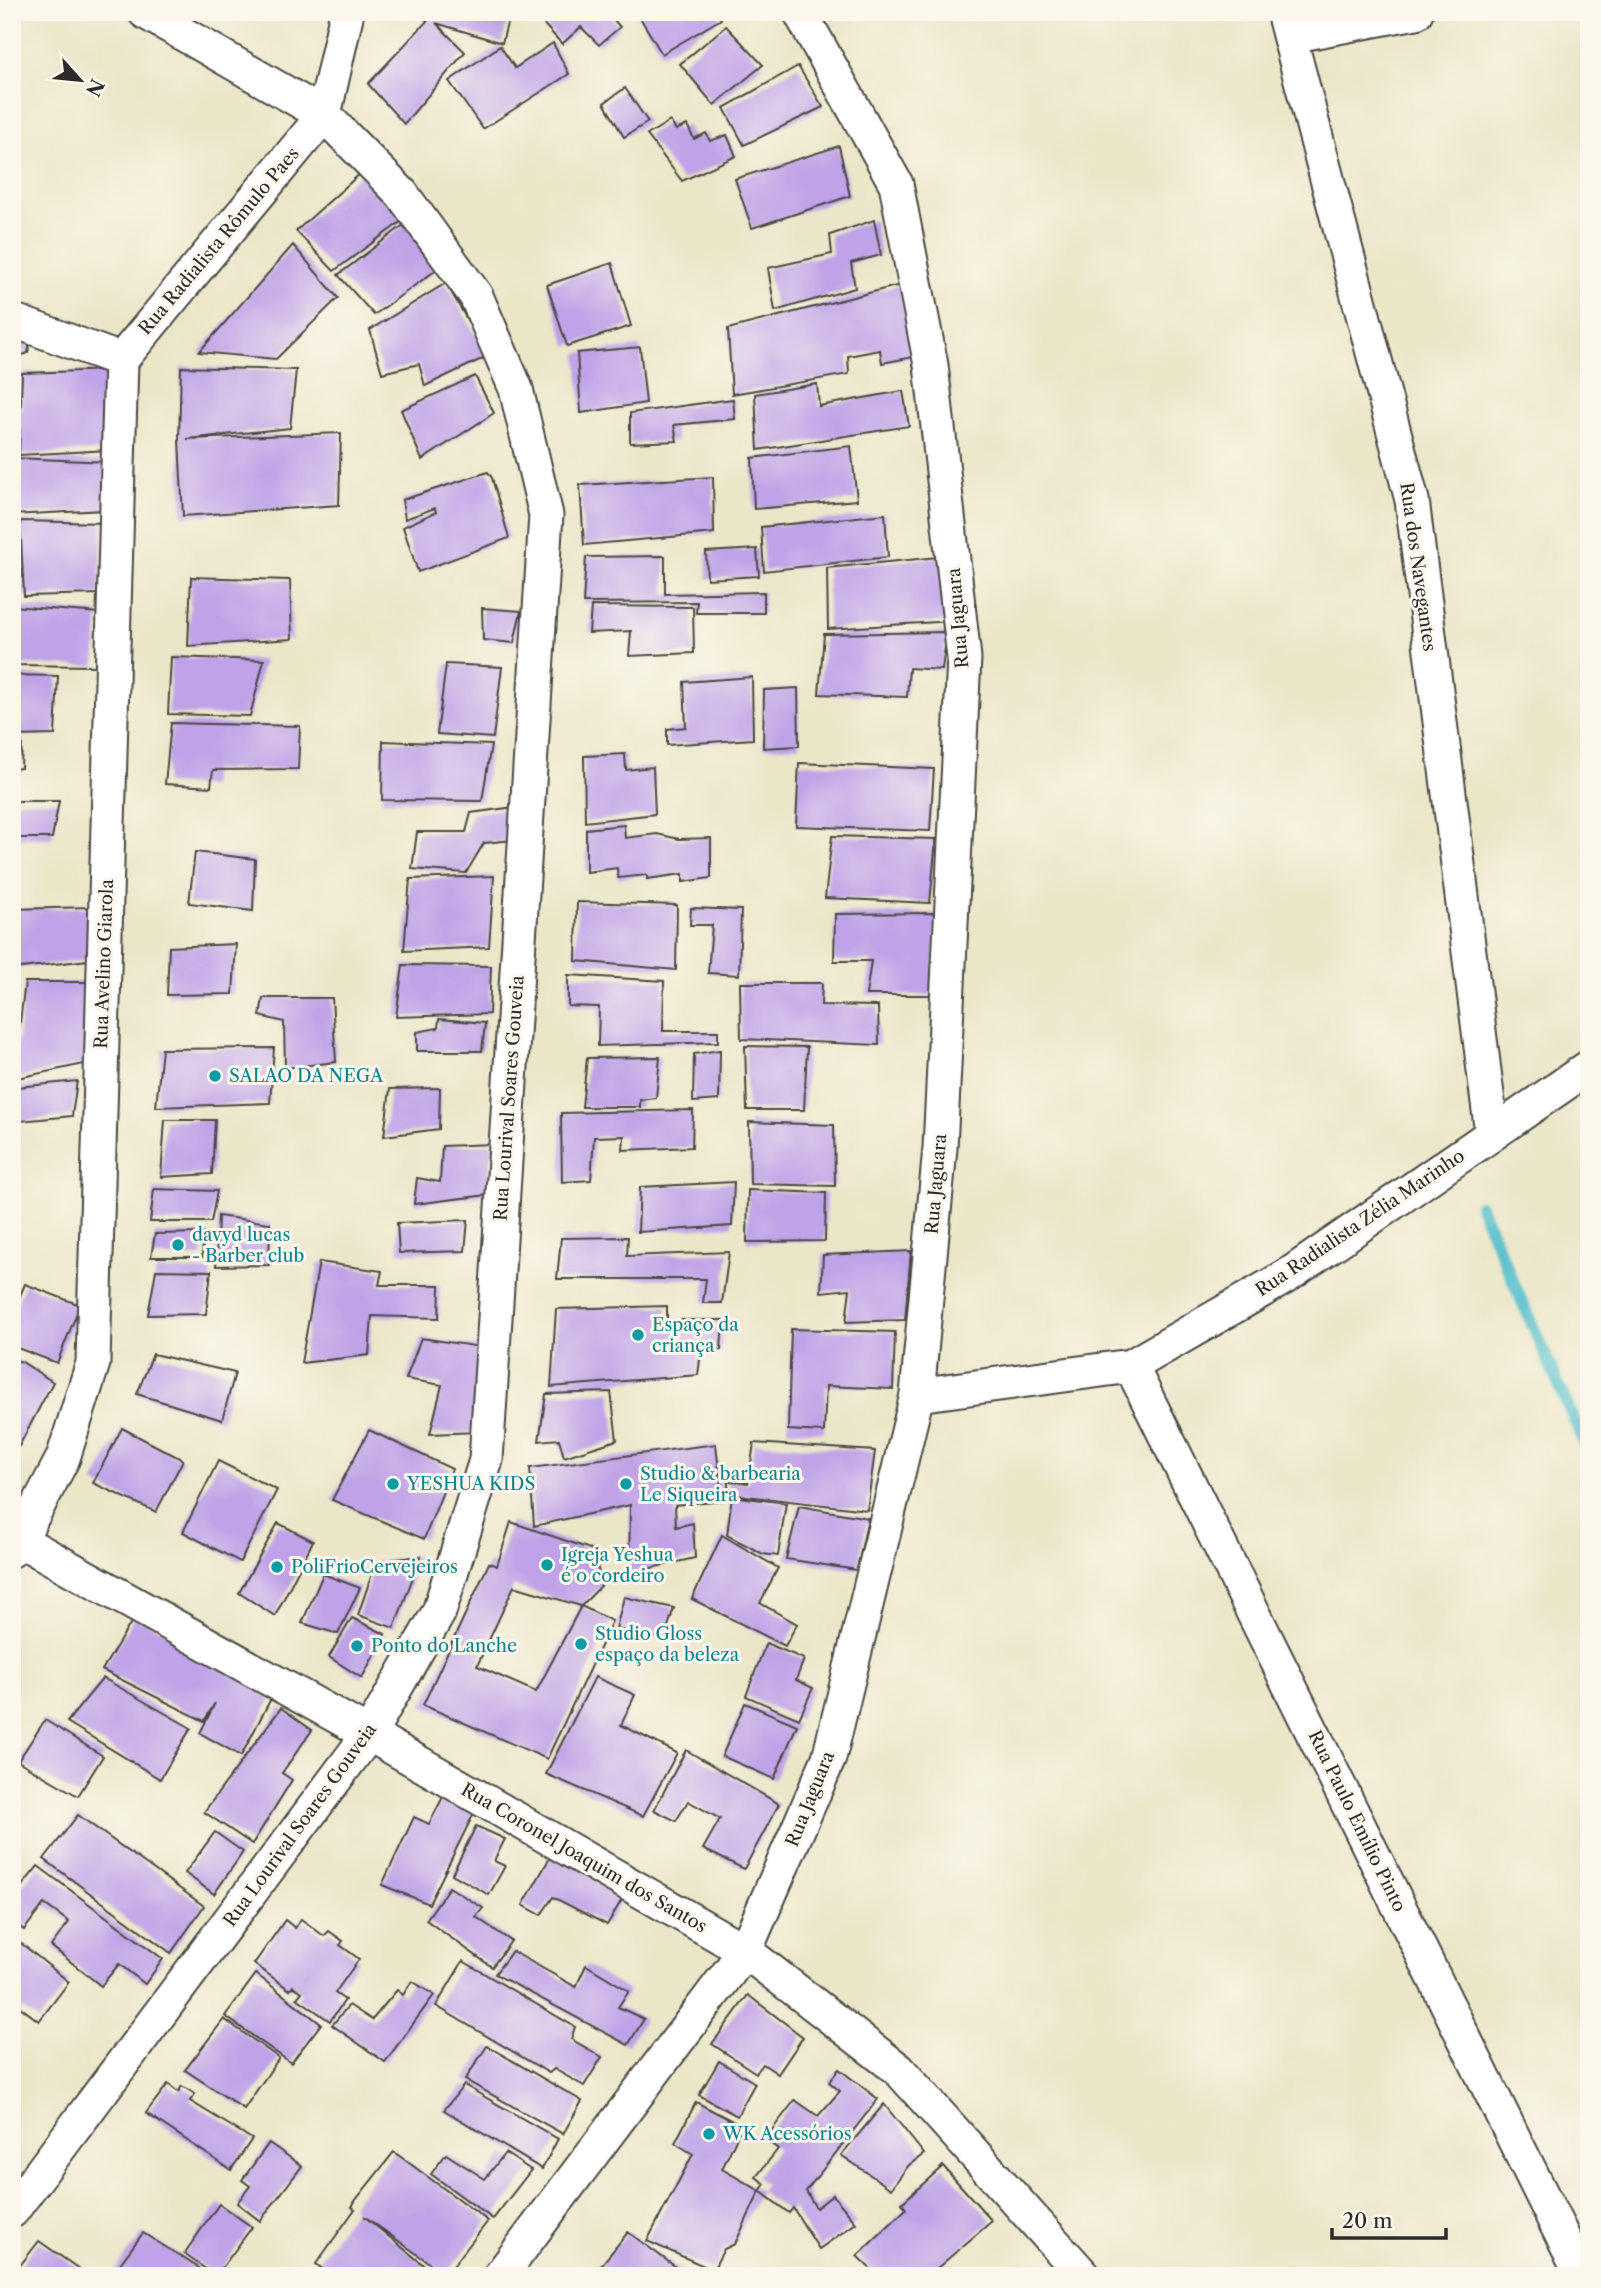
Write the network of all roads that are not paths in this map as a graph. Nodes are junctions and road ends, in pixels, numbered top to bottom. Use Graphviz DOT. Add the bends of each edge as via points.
graph roads {
  1 [pos="145,12"];
  2 [pos="347,12"];
  3 [pos="800,12"];
  4 [pos="1416,12"];
  5 [pos="1286,24"];
  6 [pos="324,115"];
  7 [pos="12,320"];
  8 [pos="121,360"];
  9 [pos="1589,1067"];
  10 [pos="1492,1134"];
  11 [pos="1131,1366"];
  12 [pos="917,1395"];
  13 [pos="15,1542"];
  14 [pos="369,1734"];
  15 [pos="745,1951"];
  16 [pos="12,2211"];
  17 [pos="500,2276"];
  18 [pos="1084,2276"];
  19 [pos="1582,2276"];
  1 -- 6 [label="street, Rua Lourival Soares Gouveia"];
  2 -- 6 [label="street, Rua Radialista Rômulo Paes"];
  3 -- 12 [label="street, Rua Jaguara" via="896,184 931,365 964,658 940,1148"];
  4 -- 5 [label="street"];
  5 -- 10 [label="street, Rua dos Navegantes" via="1412,500"];
  6 -- 8 [label="street, Rua Radialista Rômulo Paes"];
  6 -- 14 [label="street, Rua Lourival Soares Gouveia" via="402,194 475,296 516,390 546,515 486,1460 439,1612"];
  7 -- 8 [label="street"];
  8 -- 13 [label="street, Rua Avelino Giarola" via="93,1363 63,1458"];
  9 -- 10 [label="street, Rua Radialista Zélia Marinho"];
  10 -- 11 [label="street, Rua Radialista Zélia Marinho" via="1287,1276"];
  11 -- 12 [label="street, Rua Radialista Zélia Marinho"];
  11 -- 19 [label="street, Rua Paulo Emílio Pinto"];
  12 -- 15 [label="street, Rua Jaguara" via="830,1758"];
  13 -- 14 [label="street, Rua Coronel Joaquim dos Santos"];
  14 -- 15 [label="street, Rua Coronel Joaquim dos Santos"];
  14 -- 16 [label="street, Rua Lourival Soares Gouveia"];
  15 -- 17 [label="street, Rua Jaguara"];
  15 -- 18 [label="street, Rua Coronel Joaquim dos Santos" via="899,2070"];
}
